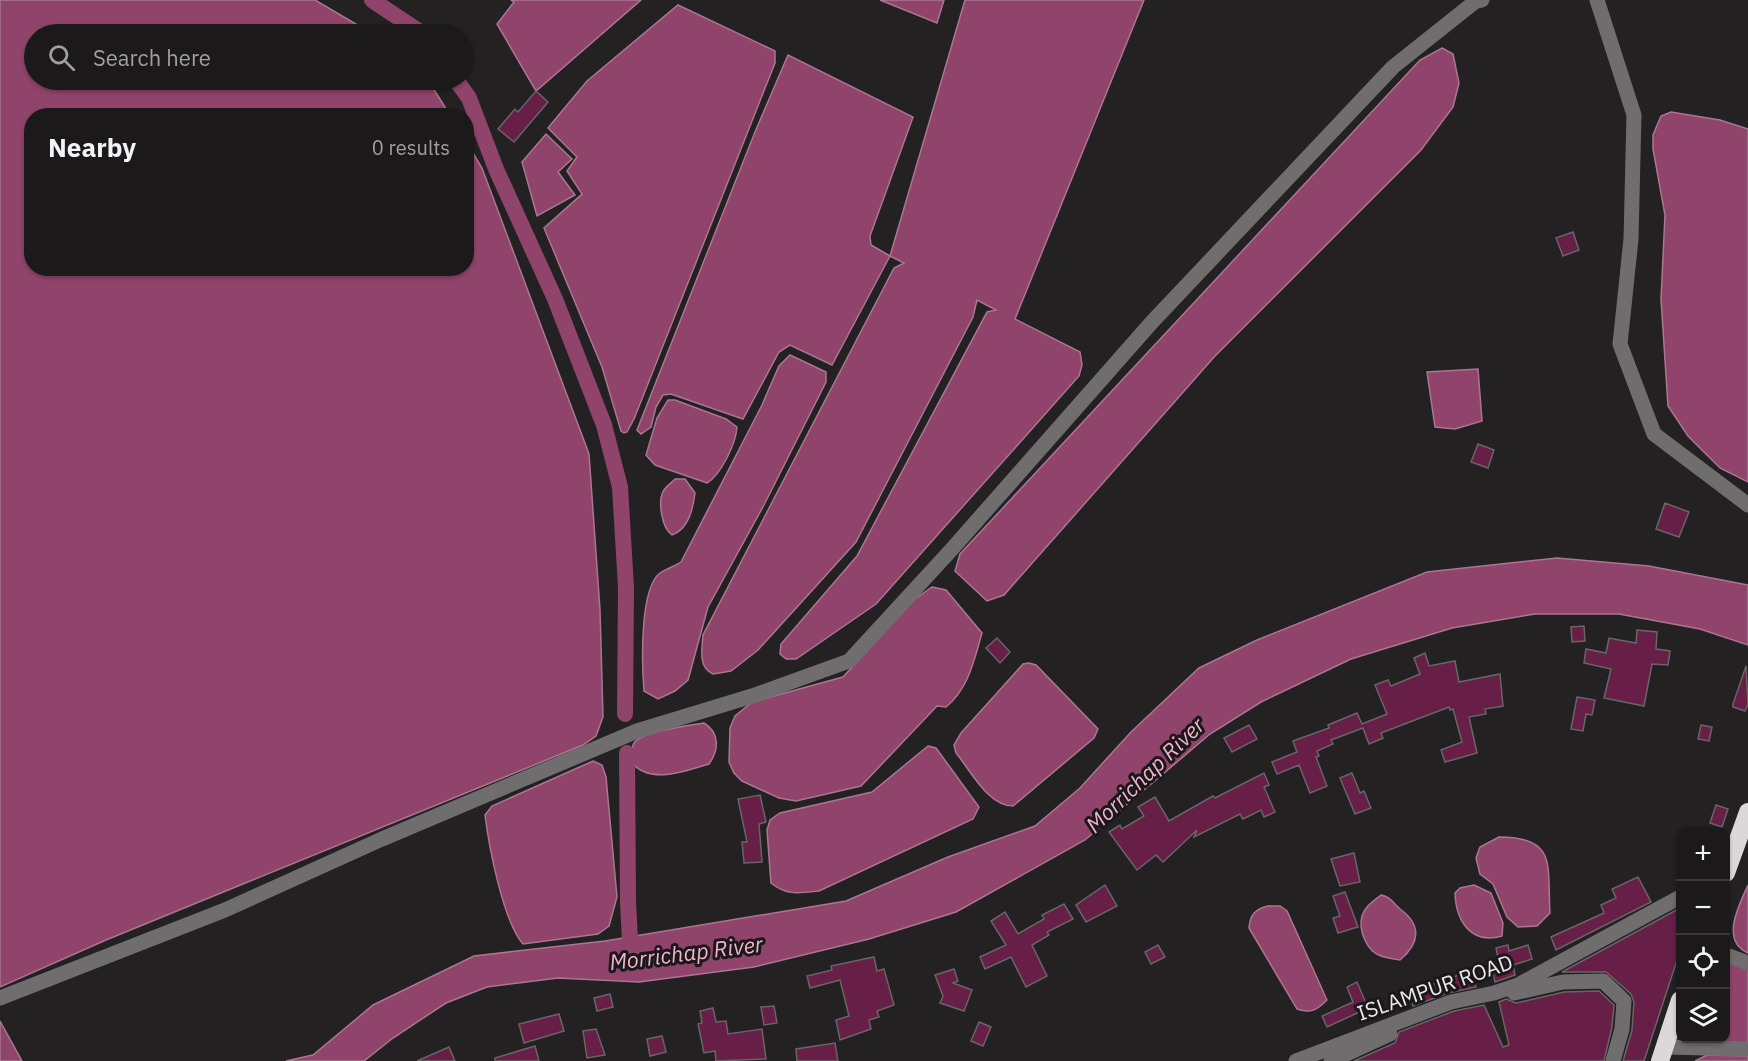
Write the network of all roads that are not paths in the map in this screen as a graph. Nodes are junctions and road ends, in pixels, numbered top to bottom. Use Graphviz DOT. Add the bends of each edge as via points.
graph roads {
  1 [pos="1482,0"];
  2 [pos="1597,0"];
  3 [pos="1748,505"];
  4 [pos="1748,812"];
  5 [pos="1730,860"];
  6 [pos="1676,899"];
  7 [pos="1730,957"];
  8 [pos="1748,963"];
  9 [pos="0,998"];
  10 [pos="1676,1012"];
  11 [pos="1748,1049"];
  12 [pos="1662,1054"];
  13 [pos="1296,1061"];
  14 [pos="1330,1061"];
  15 [pos="1613,1061"];
  1 -- 9 [label="street" via="1393,67 1152,322 849,660 752,696 638,731 225,910"];
  2 -- 3 [label="street" via="1634,115 1630,239 1620,344 1654,434"];
  4 -- 5 [label="highway"];
  6 -- 13 [label="street, ISLAMPUR ROAD" via="1518,985 1450,1002"];
  7 -- 8 [label="street"];
  10 -- 12 [label="highway"];
  11 -- 12 [label="street"];
  14 -- 15 [label="street" via="1446,1010 1563,982 1603,981 1624,1001 1622,1029"];
}
